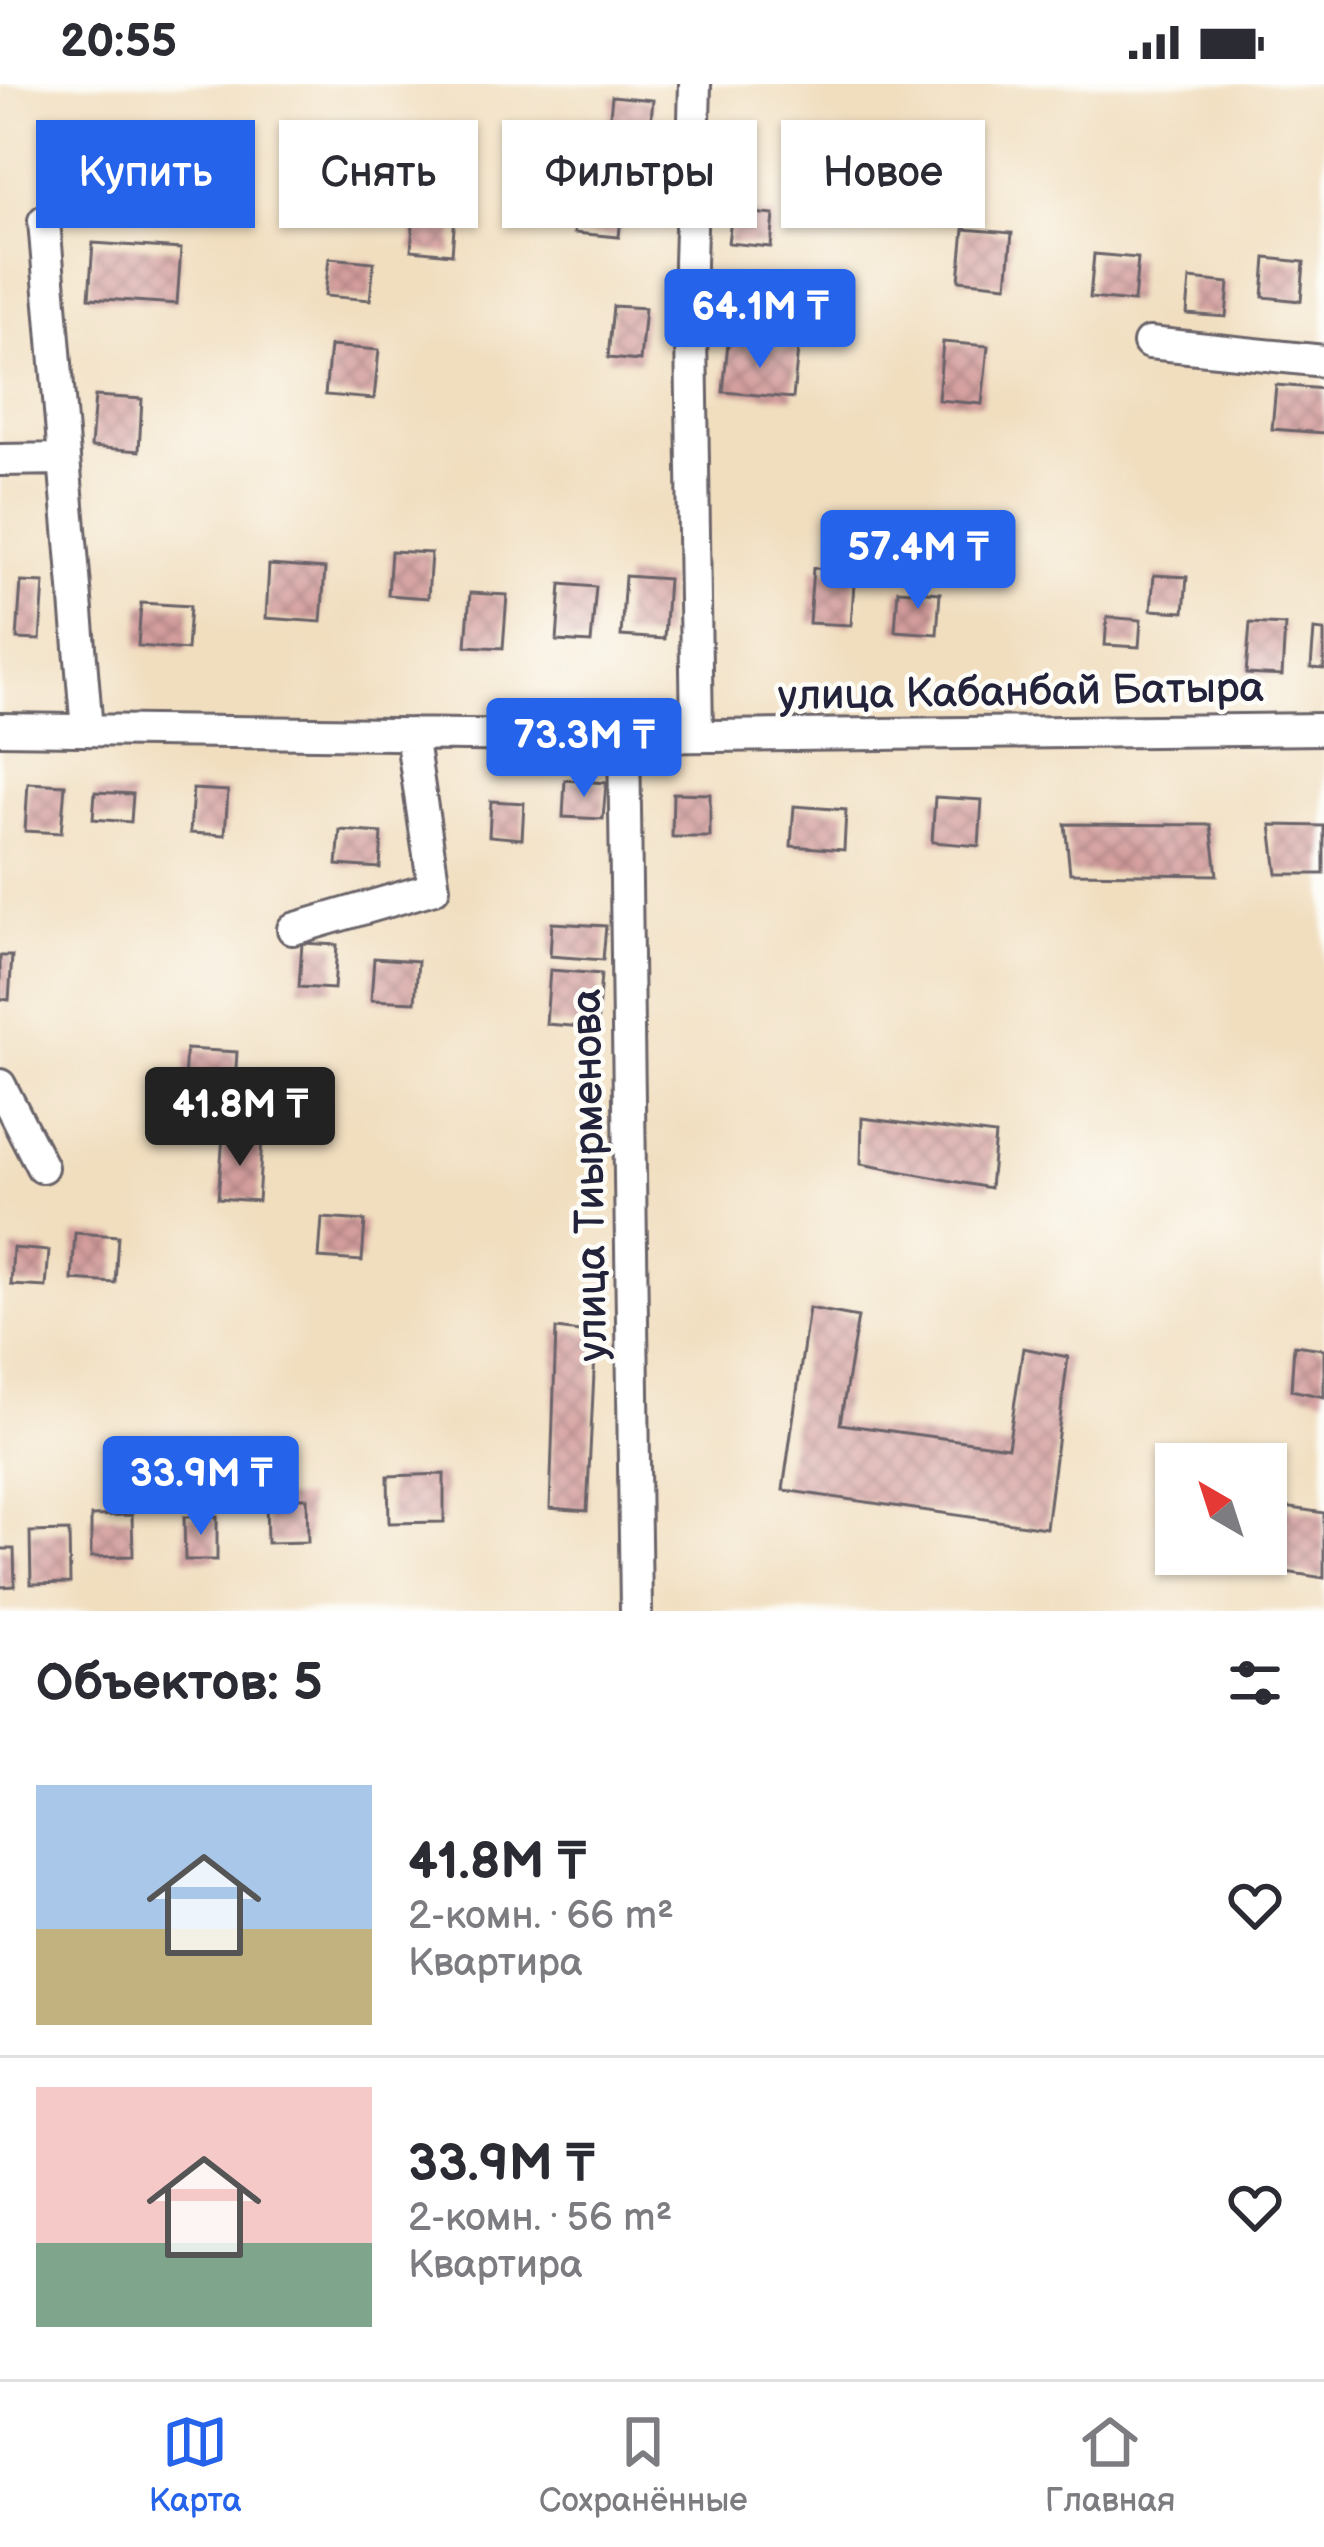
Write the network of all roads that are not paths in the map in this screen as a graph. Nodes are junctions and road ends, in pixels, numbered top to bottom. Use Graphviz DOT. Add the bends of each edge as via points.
graph roads {
  1 [pos="695,84"];
  2 [pos="45,228"];
  3 [pos="1149,343"];
  4 [pos="1324,361"];
  5 [pos="64,459"];
  6 [pos="0,460"];
  7 [pos="1324,728"];
  8 [pos="0,729"];
  9 [pos="88,730"];
  10 [pos="412,734"];
  11 [pos="697,736"];
  12 [pos="624,737"];
  13 [pos="293,929"];
  14 [pos="0,1085"];
  15 [pos="42,1167"];
  16 [pos="636,1611"];
  1 -- 11 [label="street"];
  2 -- 5 [label="street"];
  3 -- 4 [label="street"];
  5 -- 6 [label="street"];
  5 -- 9 [label="street"];
  7 -- 11 [label="street, улица Кабанбай Батыра"];
  8 -- 9 [label="street, улица Кабанбай Батыра"];
  9 -- 10 [label="street, улица Кабанбай Батыра"];
  10 -- 12 [label="street, улица Кабанбай Батыра"];
  10 -- 13 [label="street" via="434,888"];
  11 -- 12 [label="street, улица Кабанбай Батыра"];
  12 -- 16 [label="street, улица Тиырменова"];
  14 -- 15 [label="street"];
}
